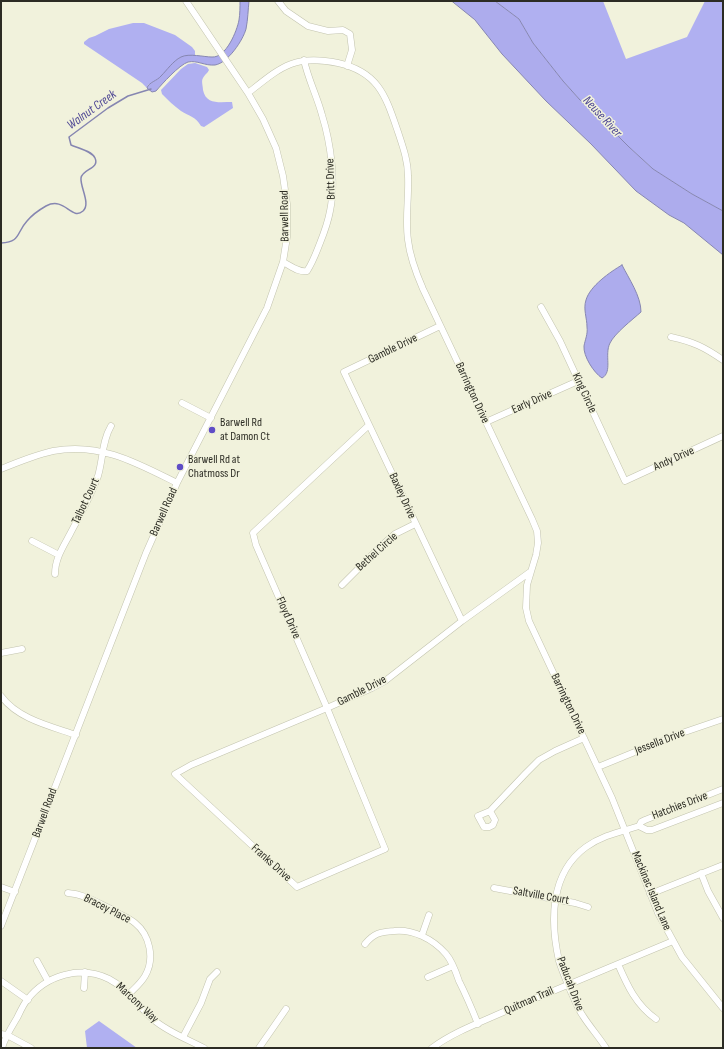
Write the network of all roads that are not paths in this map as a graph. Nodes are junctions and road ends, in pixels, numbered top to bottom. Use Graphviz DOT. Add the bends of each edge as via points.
graph roads {
  1 [pos="186,1"];
  2 [pos="278,1"];
  3 [pos="304,60"];
  4 [pos="347,66"];
  5 [pos="248,93"];
  6 [pos="283,262"];
  7 [pos="541,306"];
  8 [pos="440,326"];
  9 [pos="671,337"];
  10 [pos="723,360"];
  11 [pos="346,371"];
  12 [pos="578,381"];
  13 [pos="182,403"];
  14 [pos="211,418"];
  15 [pos="486,422"];
  16 [pos="369,425"];
  17 [pos="112,426"];
  18 [pos="723,436"];
  19 [pos="103,452"];
  20 [pos="1,469"];
  21 [pos="625,481"];
  22 [pos="177,483"];
  23 [pos="416,524"];
  24 [pos="32,541"];
  25 [pos="59,555"];
  26 [pos="530,572"];
  27 [pos="55,574"];
  28 [pos="342,585"];
  29 [pos="462,621"];
  30 [pos="22,650"];
  31 [pos="1,653"];
  32 [pos="1,696"];
  33 [pos="3,704"];
  34 [pos="327,708"];
  35 [pos="723,719"];
  36 [pos="76,735"];
  37 [pos="584,738"];
  38 [pos="598,767"];
  39 [pos="175,774"];
  40 [pos="723,789"];
  41 [pos="723,803"];
  42 [pos="490,811"];
  43 [pos="640,826"];
  44 [pos="625,829"];
  45 [pos="384,848"];
  46 [pos="723,865"];
  47 [pos="701,874"];
  48 [pos="1,887"];
  49 [pos="494,888"];
  50 [pos="15,892"];
  51 [pos="68,893"];
  52 [pos="650,894"];
  53 [pos="555,899"];
  54 [pos="588,907"];
  55 [pos="429,916"];
  56 [pos="723,918"];
  57 [pos="1,926"];
  58 [pos="422,935"];
  59 [pos="673,941"];
  60 [pos="365,944"];
  61 [pos="37,961"];
  62 [pos="618,964"];
  63 [pos="453,966"];
  64 [pos="85,972"];
  65 [pos="217,972"];
  66 [pos="428,977"];
  67 [pos="1,981"];
  68 [pos="48,981"];
  69 [pos="568,984"];
  70 [pos="84,988"];
  71 [pos="129,994"];
  72 [pos="28,1000"];
  73 [pos="723,1008"];
  74 [pos="286,1009"];
  75 [pos="656,1019"];
  76 [pos="478,1024"];
  77 [pos="4,1035"];
  78 [pos="183,1037"];
  79 [pos="2,1048"];
  80 [pos="31,1048"];
  81 [pos="204,1048"];
  82 [pos="260,1048"];
  83 [pos="432,1048"];
  84 [pos="606,1048"];
  1 -- 5 [label="street, Barwell Road"];
  2 -- 4 [label="street" via="286,11 308,26 328,31 343,30 350,34 352,50"];
  3 -- 4 [label="street, Barrington Drive"];
  3 -- 5 [label="street, Barrington Drive" via="281,68"];
  3 -- 6 [label="street, Britt Drive" via="326,128 332,204 329,219 307,271 303,272"];
  4 -- 8 [label="street, Barrington Drive" via="363,72 372,80 390,106 408,168 407,229 410,252"];
  5 -- 6 [label="street, Barwell Road" via="276,148 283,176 288,217"];
  6 -- 14 [label="street, Barwell Road" via="267,308"];
  7 -- 12 [label="street, King Circle"];
  8 -- 11 [label="street, Gamble Drive"];
  8 -- 15 [label="street, Barrington Drive"];
  9 -- 10 [label="street" via="691,342"];
  11 -- 16 [label="street, Baxley Drive" via="344,372"];
  12 -- 15 [label="street, Early Drive"];
  12 -- 21 [label="street, King Circle"];
  13 -- 14 [label="street"];
  14 -- 22 [label="street, Barwell Road"];
  15 -- 26 [label="street, Barrington Drive" via="537,531 537,548"];
  16 -- 23 [label="street, Baxley Drive"];
  16 -- 34 [label="street, Floyd Drive" via="253,533"];
  17 -- 19 [label="street, Talbot Court" via="107,433"];
  18 -- 21 [label="street, Andy Drive"];
  19 -- 20 [label="street" via="53,451"];
  19 -- 22 [label="street" via="131,460"];
  19 -- 25 [label="street, Talbot Court" via="90,497"];
  22 -- 36 [label="street, Barwell Road" via="146,553"];
  23 -- 28 [label="street, Bethel Circle" via="395,534"];
  23 -- 29 [label="street, Baxley Drive"];
  24 -- 25 [label="street"];
  25 -- 27 [label="street, Talbot Court"];
  26 -- 29 [label="street, Gamble Drive"];
  26 -- 37 [label="street, Barrington Drive" via="526,598 529,621"];
  29 -- 34 [label="street, Gamble Drive" via="385,681"];
  30 -- 31 [label="street"];
  32 -- 33 [label="street"];
  33 -- 36 [label="street" via="24,716"];
  34 -- 39 [label="street, Gamble Drive"];
  34 -- 45 [label="street, Floyd Drive"];
  35 -- 38 [label="street, Jessella Drive"];
  36 -- 50 [label="street, Barwell Road"];
  37 -- 38 [label="street, Barrington Drive"];
  37 -- 42 [label="street" via="540,760"];
  38 -- 44 [label="street, Barrington Drive"];
  39 -- 45 [label="street, Franks Drive" via="297,887"];
  40 -- 43 [label="street, Hatchies Drive" via="645,820"];
  41 -- 43 [label="street, Hatchies Drive" via="652,830"];
  42 -- 42 [label="street" via="478,816 484,827 493,825 494,820"];
  43 -- 44 [label="street, Hatchies Drive"];
  44 -- 52 [label="street, Mackinac Island Lane"];
  44 -- 53 [label="street, Paducah Drive" via="597,840 577,855 562,875"];
  46 -- 47 [label="street"];
  47 -- 52 [label="street"];
  47 -- 56 [label="street"];
  48 -- 50 [label="street"];
  49 -- 53 [label="street, Saltville Court"];
  50 -- 57 [label="street, Barwell Road"];
  51 -- 71 [label="street, Bracey Place" via="86,896 133,922 143,932 149,943 150,964 141,982"];
  52 -- 59 [label="street, Mackinac Island Lane"];
  53 -- 54 [label="street, Saltville Court"];
  53 -- 69 [label="street, Paducah Drive" via="553,916 559,962"];
  55 -- 58 [label="street"];
  58 -- 60 [label="street" via="400,930 380,932"];
  58 -- 63 [label="street" via="439,947"];
  59 -- 62 [label="street, Quitman Trail"];
  59 -- 73 [label="street, Mackinac Island Lane"];
  61 -- 68 [label="street"];
  62 -- 69 [label="street, Quitman Trail"];
  62 -- 75 [label="street" via="632,994"];
  63 -- 66 [label="street"];
  63 -- 76 [label="street"];
  64 -- 68 [label="street, Marcony Way" via="65,974"];
  64 -- 70 [label="street"];
  64 -- 71 [label="street, Marcony Way" via="109,979"];
  65 -- 78 [label="street" via="210,979"];
  67 -- 72 [label="street"];
  68 -- 72 [label="street, Marcony Way"];
  69 -- 76 [label="street, Quitman Trail"];
  69 -- 84 [label="street, Paducah Drive" via="583,1016"];
  71 -- 78 [label="street, Marcony Way" via="161,1026"];
  72 -- 77 [label="street, Marcony Way"];
  74 -- 82 [label="street"];
  76 -- 83 [label="street, Quitman Trail"];
  77 -- 79 [label="street, Marcony Way"];
  77 -- 80 [label="street"];
  78 -- 81 [label="street, Marcony Way"];
}
